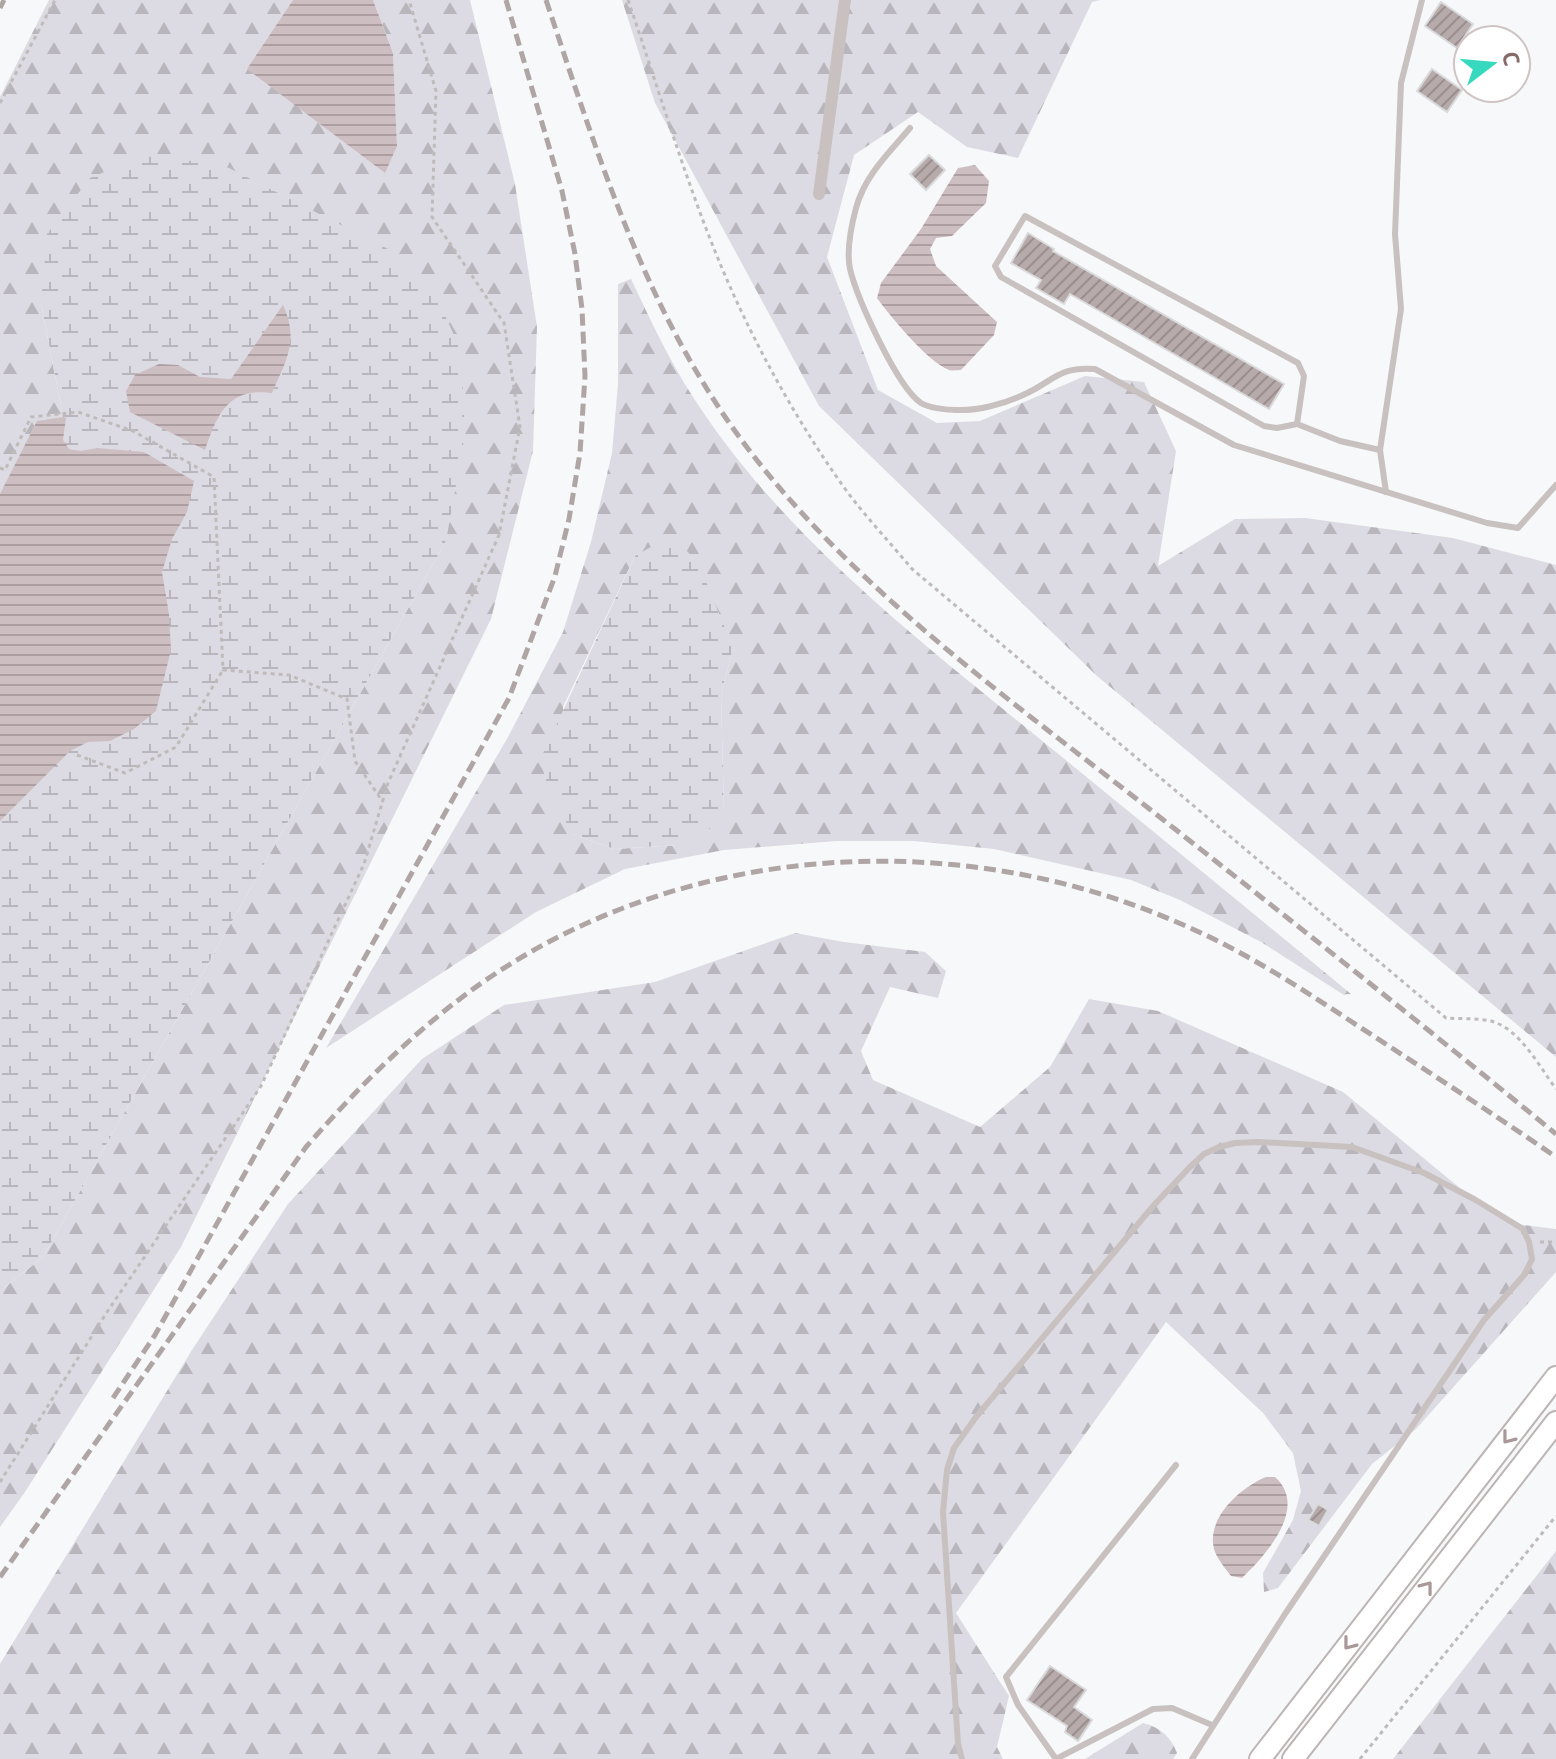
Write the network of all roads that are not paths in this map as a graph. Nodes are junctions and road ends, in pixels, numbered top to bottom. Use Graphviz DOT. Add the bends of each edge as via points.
graph roads {
  1 [pos="845,0"];
  2 [pos="1422,0"];
  3 [pos="910,128"];
  4 [pos="819,194"];
  5 [pos="1297,424"];
  6 [pos="1380,450"];
  7 [pos="1556,485"];
  8 [pos="1386,492"];
  9 [pos="1556,1377"];
  10 [pos="1556,1422"];
  11 [pos="1176,1465"];
  12 [pos="1212,1725"];
  13 [pos="962,1759"];
  14 [pos="1056,1759"];
  15 [pos="1192,1759"];
  16 [pos="1260,1759"];
  17 [pos="1293,1759"];
  1 -- 4 [label="street"];
  2 -- 6 [label="lane" via="1401,83 1395,234 1401,309"];
  3 -- 8 [label="lane" via="869,175 849,246 858,293 891,363 923,405 959,410 990,406 1075,367 1095,369 1234,445"];
  5 -- 5 [label="lane" via="1264,426 1001,277 995,266 1025,216 1298,363 1304,376"];
  5 -- 6 [label="lane"];
  6 -- 8 [label="lane"];
  7 -- 8 [label="lane" via="1518,528"];
  9 -- 16 [label="main road, one-way"];
  17 -- 10 [label="main road, one-way"];
  11 -- 14 [label="lane" via="1006,1677 1018,1705"];
  12 -- 13 [label="lane" via="1484,1320 1532,1259 1523,1229 1424,1173 1352,1147 1235,1143 1204,1154 954,1448 943,1512"];
  12 -- 14 [label="lane" via="1172,1708 1153,1709"];
  12 -- 15 [label="lane"];
}
